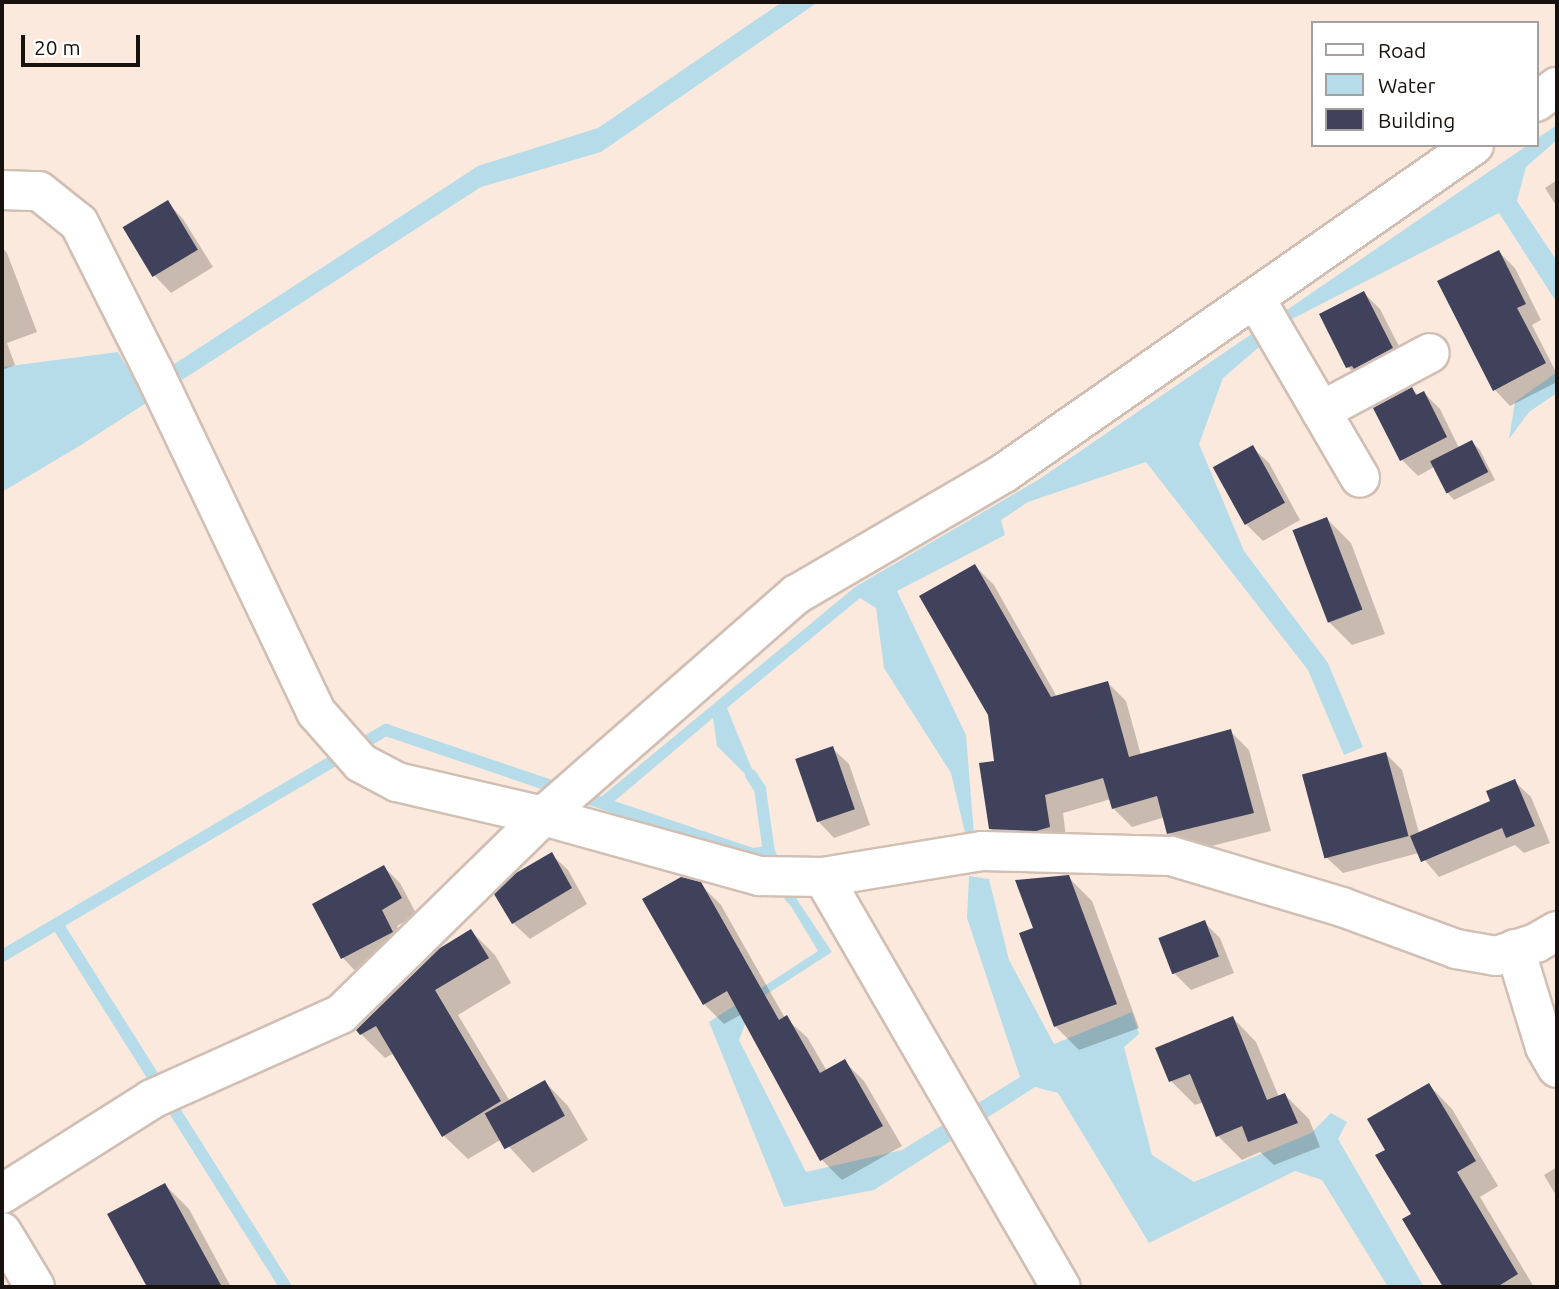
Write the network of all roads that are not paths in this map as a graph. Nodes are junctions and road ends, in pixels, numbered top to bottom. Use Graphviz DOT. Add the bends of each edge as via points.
graph roads {
  1 [pos="1557,87"];
  2 [pos="1538,101"];
  3 [pos="1471,147"];
  4 [pos="2,190"];
  5 [pos="1258,305"];
  6 [pos="1430,353"];
  7 [pos="1321,411"];
  8 [pos="1360,478"];
  9 [pos="543,816"];
  10 [pos="811,877"];
  11 [pos="1557,931"];
  12 [pos="1515,949"];
  13 [pos="1557,1068"];
  14 [pos="2,1194"];
  15 [pos="2,1232"];
  16 [pos="35,1287"];
  17 [pos="1061,1287"];
  1 -- 2 [label="street"];
  3 -- 5 [label="street"];
  4 -- 9 [label="street" via="39,191 79,223 316,712 351,752 397,782"];
  5 -- 7 [label="street"];
  5 -- 9 [label="street" via="1004,473 797,594"];
  6 -- 7 [label="street"];
  7 -- 8 [label="street"];
  9 -- 10 [label="street" via="760,876"];
  9 -- 14 [label="street" via="341,1014 165,1093"];
  10 -- 12 [label="street" via="982,851 1171,856 1342,906 1456,948 1496,956"];
  10 -- 17 [label="street" via="954,1104"];
  11 -- 12 [label="street"];
  12 -- 13 [label="street" via="1545,1047"];
  15 -- 16 [label="street"];
}
